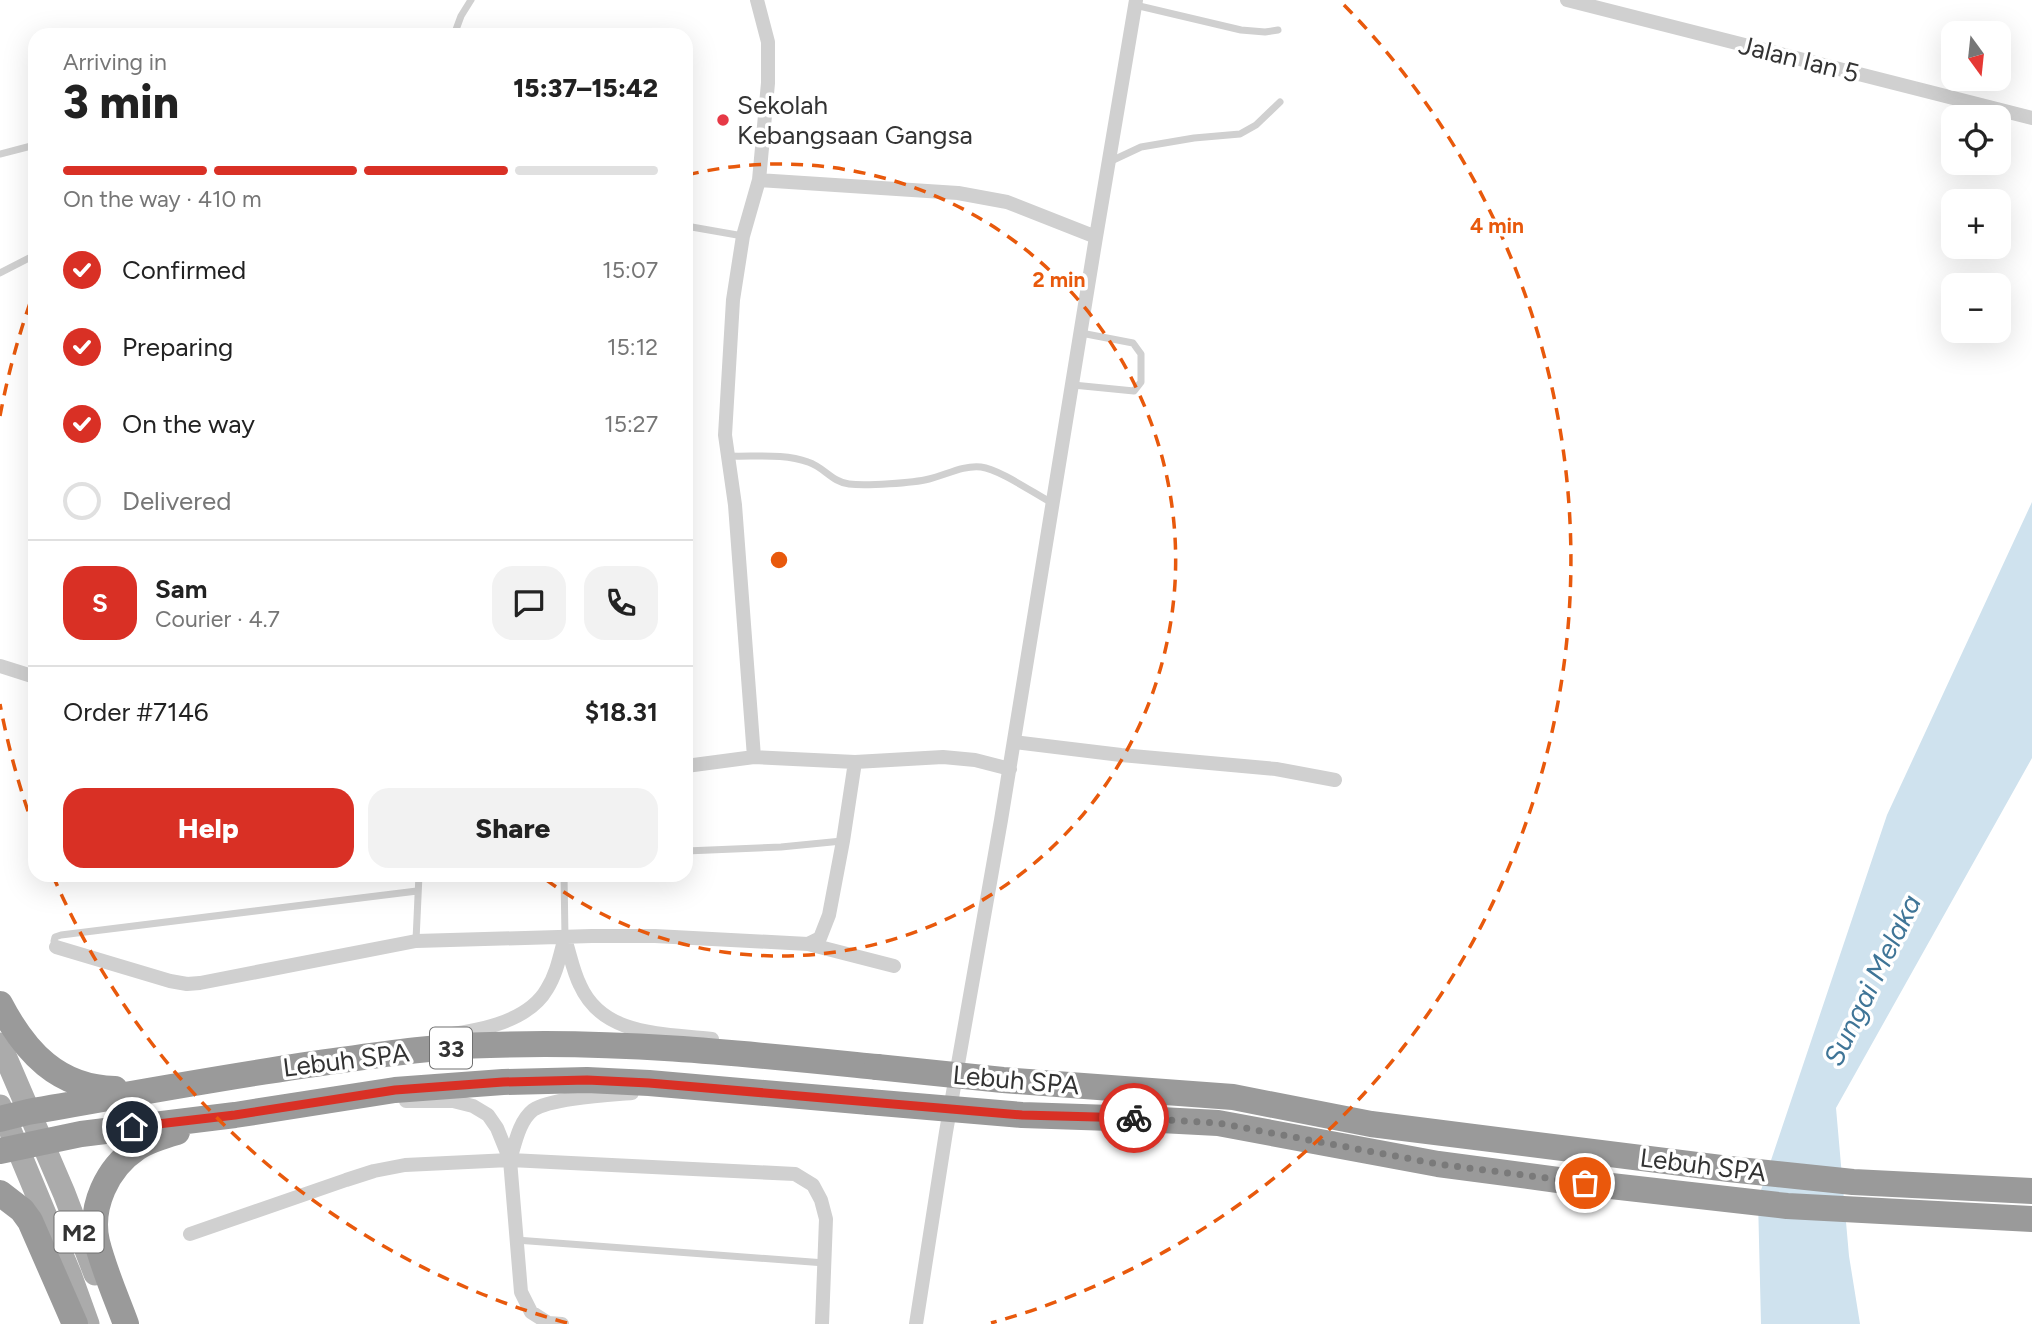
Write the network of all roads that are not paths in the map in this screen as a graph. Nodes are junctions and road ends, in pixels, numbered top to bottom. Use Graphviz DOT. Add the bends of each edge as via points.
graph roads {
  1 [pos="471,0"];
  2 [pos="757,0"];
  3 [pos="1567,0"];
  4 [pos="1136,2"];
  5 [pos="457,28"];
  6 [pos="1278,30"];
  7 [pos="1280,102"];
  8 [pos="2032,118"];
  9 [pos="28,147"];
  10 [pos="0,154"];
  11 [pos="1110,162"];
  12 [pos="759,180"];
  13 [pos="693,227"];
  14 [pos="743,236"];
  15 [pos="1096,237"];
  16 [pos="28,259"];
  17 [pos="0,274"];
  18 [pos="1081,333"];
  19 [pos="1073,385"];
  20 [pos="728,456"];
  21 [pos="1053,503"];
  22 [pos="0,666"];
  23 [pos="28,675"];
  24 [pos="1014,742"];
  25 [pos="754,757"];
  26 [pos="855,762"];
  27 [pos="693,765"];
  28 [pos="1010,769"];
  29 [pos="1335,780"];
  30 [pos="843,841"];
  31 [pos="693,851"];
  32 [pos="418,882"];
  33 [pos="564,882"];
  34 [pos="417,891"];
  35 [pos="565,937"];
  36 [pos="416,941"];
  37 [pos="808,944"];
  38 [pos="56,947"];
  39 [pos="894,966"];
  40 [pos="0,1004"];
  41 [pos="0,1044"];
  42 [pos="787,1058"];
  43 [pos="281,1068"];
  44 [pos="705,1088"];
  45 [pos="158,1090"];
  46 [pos="289,1105"];
  47 [pos="8,1114"];
  48 [pos="235,1115"];
  49 [pos="19,1147"];
  50 [pos="510,1160"];
  51 [pos="2032,1191"];
  52 [pos="0,1193"];
  53 [pos="2032,1219"];
  54 [pos="190,1234"];
  55 [pos="516,1240"];
  56 [pos="825,1263"];
  57 [pos="75,1324"];
  58 [pos="88,1324"];
  59 [pos="114,1324"];
  60 [pos="125,1324"];
  61 [pos="562,1324"];
  62 [pos="822,1324"];
  63 [pos="916,1324"];
  1 -- 5 [label="lane"];
  2 -- 12 [label="street" via="768,42"];
  3 -- 8 [label="street, Jalan Ian 5"];
  4 -- 6 [label="lane" via="1241,30"];
  4 -- 11 [label="street"];
  7 -- 11 [label="lane" via="1240,134 1141,147"];
  9 -- 10 [label="lane"];
  11 -- 15 [label="street"];
  12 -- 14 [label="street"];
  12 -- 15 [label="street" via="958,193 1007,202"];
  13 -- 14 [label="lane"];
  14 -- 20 [label="street" via="733,300 725,435"];
  15 -- 18 [label="street"];
  16 -- 17 [label="lane"];
  18 -- 19 [label="street"];
  18 -- 19 [label="lane" via="1133,343 1141,354 1141,382 1134,391"];
  19 -- 21 [label="street"];
  20 -- 21 [label="lane" via="806,461 850,485 927,479 982,467"];
  20 -- 25 [label="street"];
  21 -- 24 [label="street"];
  22 -- 23 [label="street"];
  24 -- 28 [label="street"];
  24 -- 29 [label="street" via="1276,769"];
  25 -- 26 [label="street"];
  25 -- 27 [label="street"];
  26 -- 28 [label="street" via="943,757"];
  26 -- 30 [label="street"];
  28 -- 63 [label="street"];
  30 -- 31 [label="lane"];
  30 -- 37 [label="street" via="825,929"];
  32 -- 34 [label="lane"];
  33 -- 35 [label="lane"];
  34 -- 36 [label="lane"];
  34 -- 38 [label="lane" via="61,935 55,937"];
  35 -- 36 [label="street"];
  35 -- 37 [label="street" via="655,936"];
  35 -- 42 [label="street" via="580,987 609,1020 631,1029 755,1044"];
  35 -- 43 [label="street" via="546,991 528,1009 502,1023 469,1032 323,1050"];
  36 -- 38 [label="street" via="187,984"];
  37 -- 39 [label="street"];
  40 -- 45 [label="highway" via="27,1046 70,1081 99,1089"];
  41 -- 47 [label="main road"];
  42 -- 43 [label="highway, Lebuh SPA / 33" via="657,1046 488,1045"];
  42 -- 51 [label="highway, Lebuh SPA / 33, bridge" via="1233,1097 1371,1124 1729,1169 1853,1182"];
  43 -- 45 [label="highway, Lebuh SPA / 33"];
  44 -- 46 [label="highway, Lebuh SPA / 33" via="587,1080 503,1082 395,1090"];
  44 -- 50 [label="street" via="603,1095 546,1105 534,1110 523,1124"];
  44 -- 53 [label="highway, Lebuh SPA / 33, bridge" via="1022,1115 1218,1123 1438,1164 1559,1180 1787,1206"];
  45 -- 47 [label="highway, Lebuh SPA / 33"];
  46 -- 48 [label="highway, Lebuh SPA / 33"];
  46 -- 50 [label="street" via="463,1103 488,1115"];
  47 -- 49 [label="main road, M2"];
  48 -- 49 [label="highway, Lebuh SPA / 33" via="81,1133"];
  48 -- 60 [label="highway" via="156,1138 129,1154 109,1177 99,1196 97,1241"];
  49 -- 58 [label="main road, M2"];
  49 -- 59 [label="main road, M2" via="79,1232"];
  50 -- 54 [label="street" via="374,1171"];
  50 -- 55 [label="street"];
  50 -- 56 [label="street" via="795,1174 813,1185 821,1200 826,1219"];
  52 -- 57 [label="highway" via="30,1221"];
  55 -- 56 [label="lane"];
  55 -- 61 [label="street" via="521,1292 531,1312 548,1323"];
  56 -- 62 [label="street"];
}
